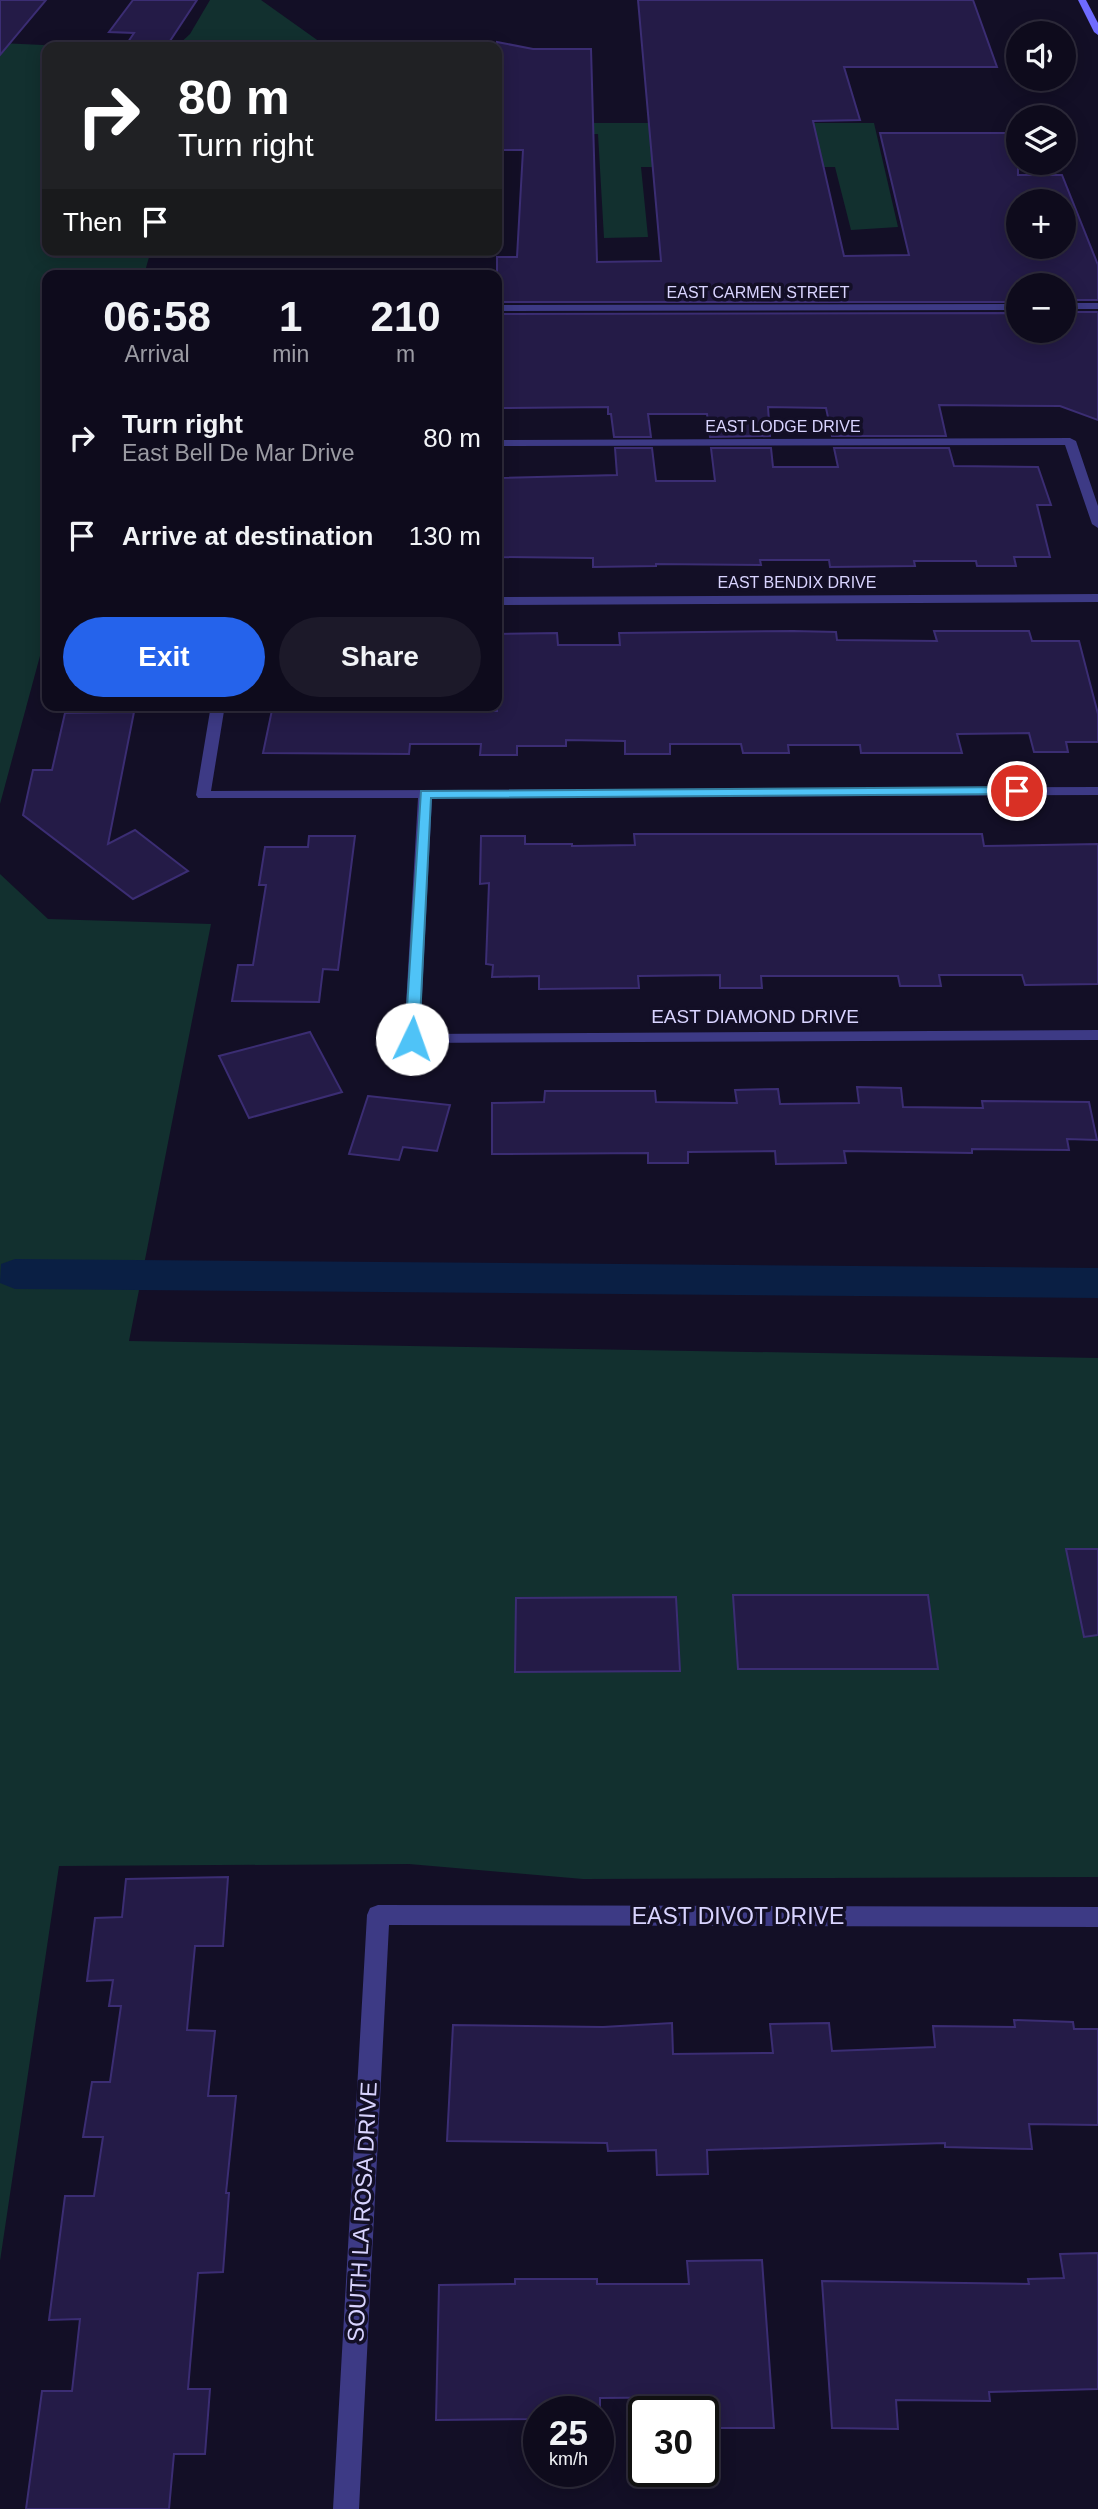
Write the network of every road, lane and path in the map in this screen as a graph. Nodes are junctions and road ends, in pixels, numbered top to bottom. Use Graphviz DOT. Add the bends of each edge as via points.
graph roads {
  1 [pos="1082,0"];
  2 [pos="1098,32"];
  3 [pos="1076,306"];
  4 [pos="1098,306"];
  5 [pos="1006,307"];
  6 [pos="502,308"];
  7 [pos="502,443"];
  8 [pos="1098,524"];
  9 [pos="1098,598"];
  10 [pos="502,601"];
  11 [pos="217,711"];
  12 [pos="1098,791"];
  13 [pos="425,794"];
  14 [pos="1098,1035"];
  15 [pos="378,1915"];
  16 [pos="1098,1917"];
  17 [pos="346,2509"];
  1 -- 2 [label="main road"];
  3 -- 4 [label="street"];
  5 -- 6 [label="street, EAST CARMEN STREET"];
  7 -- 8 [label="street, EAST LODGE DRIVE" via="1070,441"];
  9 -- 10 [label="street, EAST BENDIX DRIVE"];
  11 -- 13 [label="street" via="203,795"];
  12 -- 13 [label="street"];
  13 -- 14 [label="street, EAST DIAMOND DRIVE" via="412,1039"];
  15 -- 16 [label="street, EAST DIVOT DRIVE"];
  15 -- 17 [label="street, SOUTH LA ROSA DRIVE"];
}
